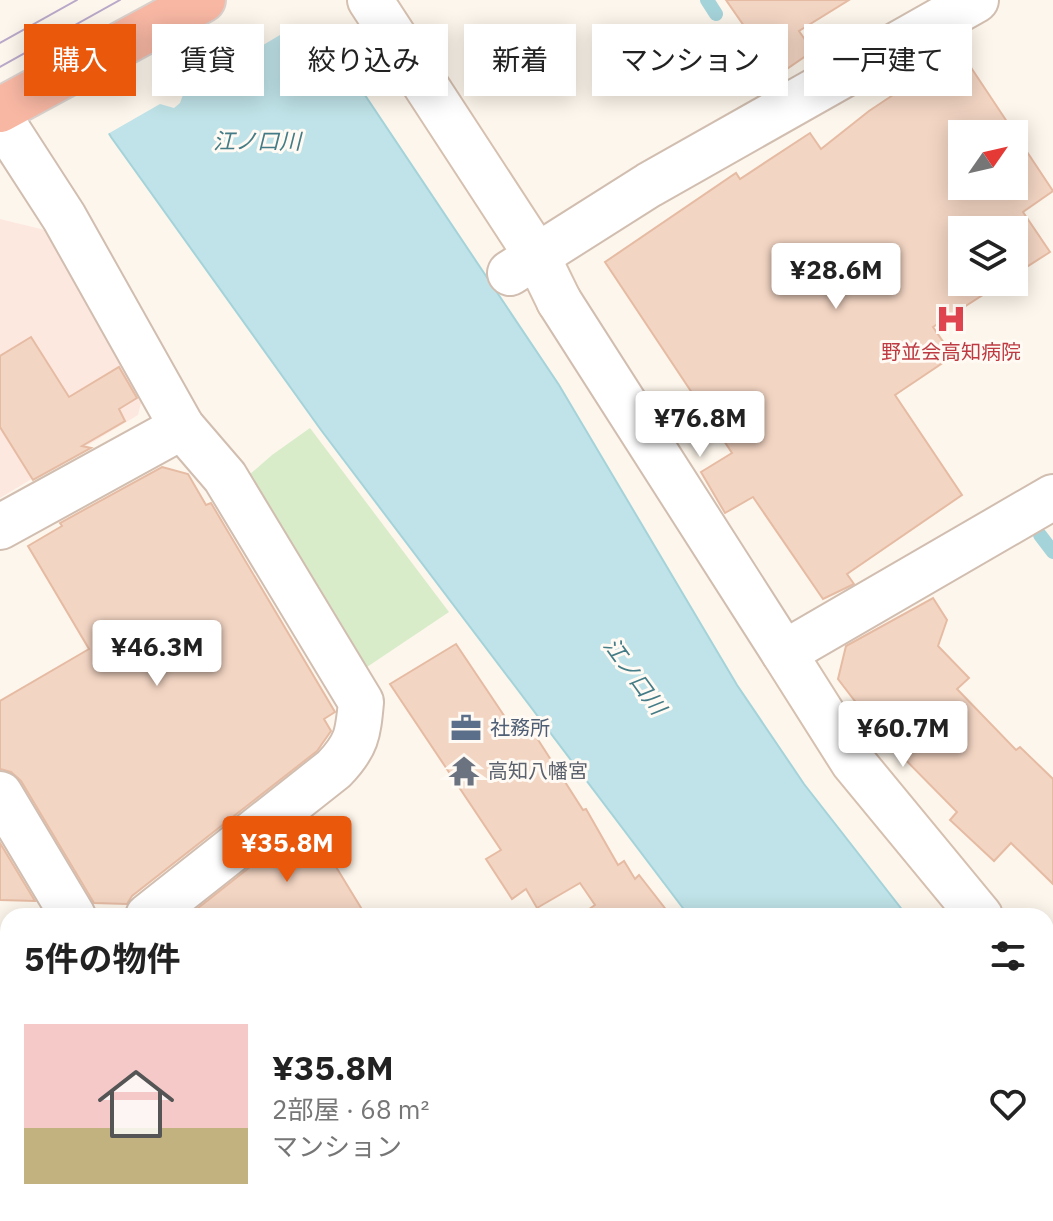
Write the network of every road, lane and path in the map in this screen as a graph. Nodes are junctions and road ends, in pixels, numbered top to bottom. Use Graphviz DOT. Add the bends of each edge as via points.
graph roads {
  1 [pos="203,0"];
  2 [pos="370,0"];
  3 [pos="976,0"];
  4 [pos="0,110"];
  5 [pos="0,118"];
  6 [pos="524,264"];
  7 [pos="182,427"];
  8 [pos="1053,497"];
  9 [pos="0,527"];
  10 [pos="784,653"];
  11 [pos="0,794"];
  12 [pos="68,908"];
  13 [pos="158,908"];
  14 [pos="973,908"];
  1 -- 4 [label="highway"];
  2 -- 6 [label="street"];
  3 -- 6 [label="street" via="649,185"];
  5 -- 7 [label="street" via="64,217"];
  6 -- 10 [label="street" via="559,301"];
  7 -- 9 [label="street"];
  7 -- 13 [label="street" via="225,477 361,702 358,736 350,753"];
  8 -- 10 [label="street"];
  10 -- 14 [label="street" via="853,762"];
  11 -- 12 [label="street"];
}
